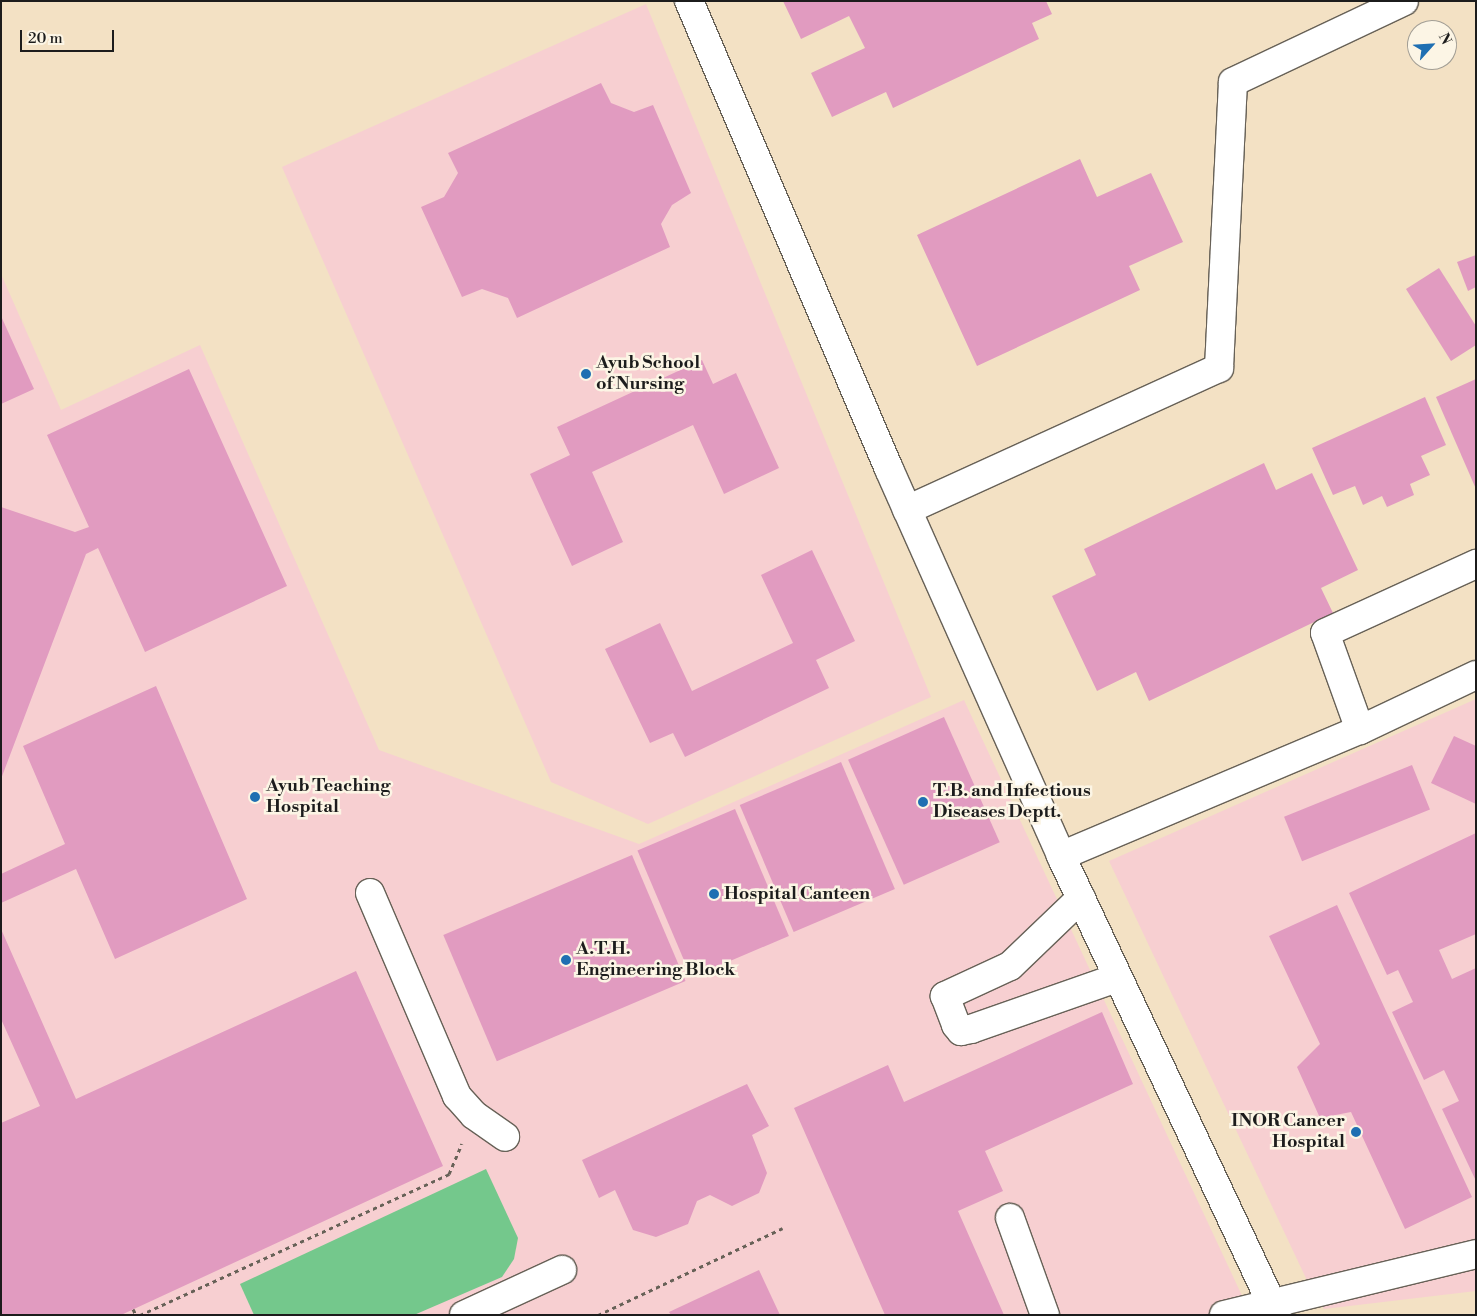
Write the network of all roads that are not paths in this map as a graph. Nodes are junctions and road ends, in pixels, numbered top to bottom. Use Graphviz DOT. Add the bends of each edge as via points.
graph roads {
  1 [pos="689,1"];
  2 [pos="1404,1"];
  3 [pos="907,510"];
  4 [pos="1476,564"];
  5 [pos="1476,674"];
  6 [pos="1360,730"];
  7 [pos="1061,856"];
  8 [pos="370,893"];
  9 [pos="1081,898"];
  10 [pos="1117,978"];
  11 [pos="505,1137"];
  12 [pos="1010,1218"];
  13 [pos="1476,1254"];
  14 [pos="562,1270"];
  15 [pos="1275,1309"];
  16 [pos="464,1315"];
  17 [pos="1045,1315"];
  18 [pos="1224,1315"];
  1 -- 3 [label="street"];
  2 -- 3 [label="street" via="1234,82 1219,368"];
  3 -- 7 [label="street"];
  4 -- 6 [label="street" via="1324,633"];
  5 -- 6 [label="street"];
  6 -- 7 [label="street"];
  7 -- 9 [label="street"];
  8 -- 11 [label="street" via="457,1096 474,1115"];
  9 -- 10 [label="street"];
  9 -- 10 [label="street" via="1010,966 945,996 956,1025 961,1031 971,1029"];
  10 -- 15 [label="street"];
  12 -- 17 [label="street"];
  13 -- 15 [label="street"];
  14 -- 16 [label="street"];
  15 -- 18 [label="street"];
}
